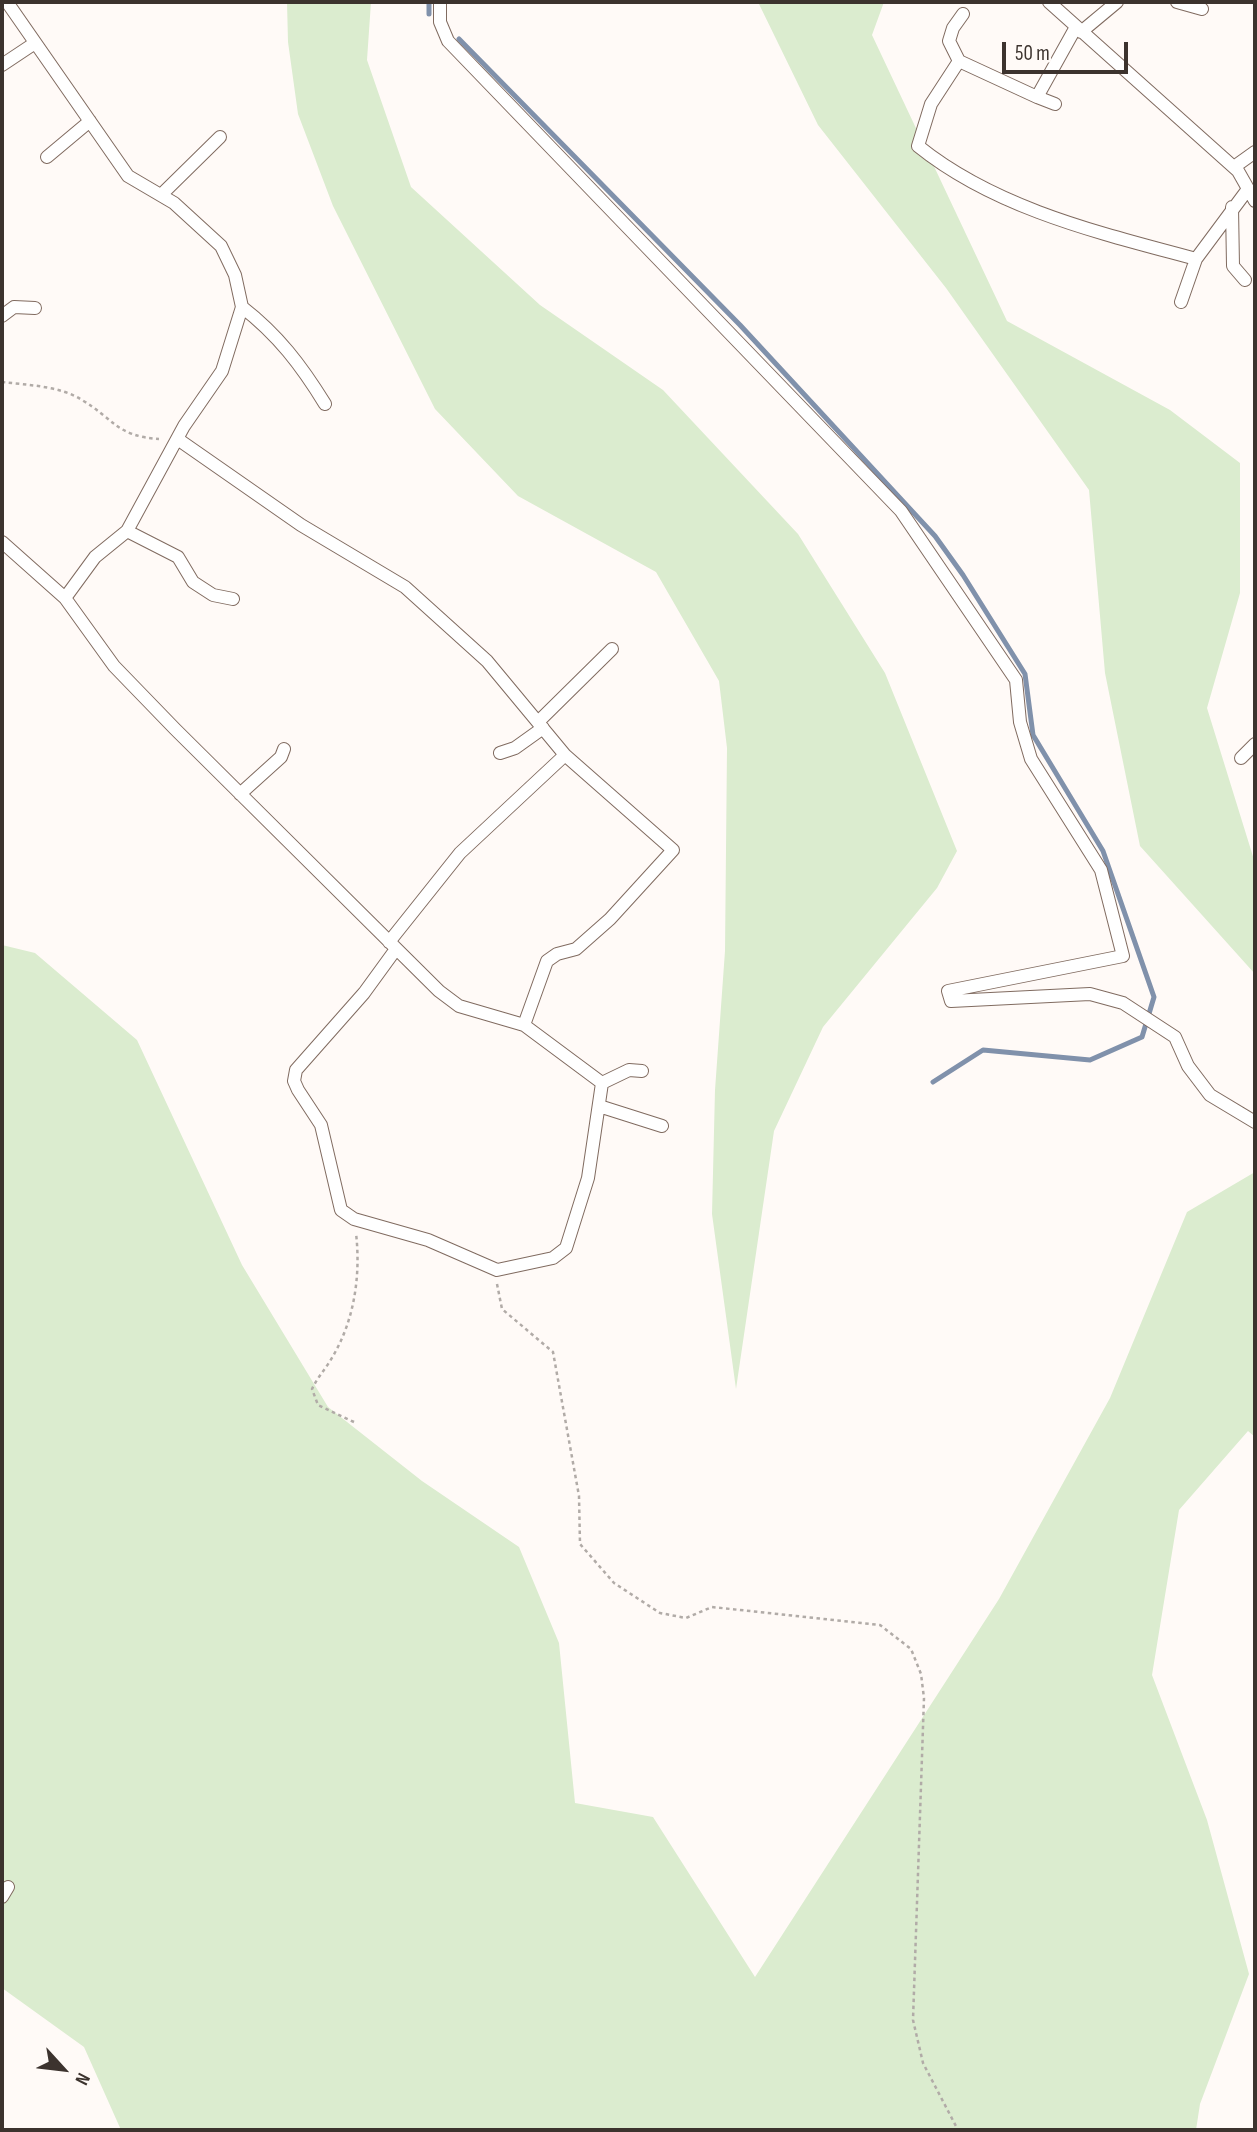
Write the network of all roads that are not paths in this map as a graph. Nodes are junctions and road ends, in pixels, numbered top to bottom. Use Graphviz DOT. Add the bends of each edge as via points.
graph roads {
  1 [pos="7,2"];
  2 [pos="440,2"];
  3 [pos="1049,2"];
  4 [pos="1117,2"];
  5 [pos="1177,2"];
  6 [pos="1202,9"];
  7 [pos="963,15"];
  8 [pos="1079,30"];
  9 [pos="35,43"];
  10 [pos="959,61"];
  11 [pos="2,65"];
  12 [pos="1037,97"];
  13 [pos="1055,104"];
  14 [pos="90,121"];
  15 [pos="220,137"];
  16 [pos="1255,152"];
  17 [pos="47,157"];
  18 [pos="1234,167"];
  19 [pos="1248,189"];
  20 [pos="161,195"];
  21 [pos="1255,201"];
  22 [pos="1232,207"];
  23 [pos="1196,259"];
  24 [pos="1245,280"];
  25 [pos="1181,302"];
  26 [pos="35,307"];
  27 [pos="242,307"];
  28 [pos="2,316"];
  29 [pos="325,404"];
  30 [pos="179,440"];
  31 [pos="127,531"];
  32 [pos="2,542"];
  33 [pos="65,598"];
  34 [pos="233,599"];
  35 [pos="612,649"];
  36 [pos="541,725"];
  37 [pos="1255,744"];
  38 [pos="284,748"];
  39 [pos="500,753"];
  40 [pos="565,755"];
  41 [pos="1241,758"];
  42 [pos="240,794"];
  43 [pos="393,946"];
  44 [pos="524,1025"];
  45 [pos="642,1071"];
  46 [pos="602,1083"];
  47 [pos="599,1106"];
  48 [pos="1255,1122"];
  49 [pos="662,1126"];
  1 -- 9 [label="street"];
  2 -- 48 [label="street" via="440,22 448,41 901,511 1016,680 1020,722 1031,759 1101,870 1123,956 948,991 951,1000 1090,995 1124,1003 1175,1037 1188,1066 1210,1095"];
  3 -- 8 [label="street"];
  4 -- 8 [label="street"];
  5 -- 6 [label="street"];
  7 -- 10 [label="street" via="949,41"];
  8 -- 12 [label="street"];
  8 -- 18 [label="street"];
  9 -- 11 [label="street"];
  9 -- 14 [label="street"];
  10 -- 12 [label="street"];
  10 -- 23 [label="street" via="931,104 918,146 947,169 1068,224"];
  12 -- 13 [label="street"];
  14 -- 17 [label="street"];
  14 -- 20 [label="street" via="128,176"];
  15 -- 20 [label="street"];
  16 -- 18 [label="street"];
  18 -- 19 [label="street"];
  19 -- 21 [label="street"];
  19 -- 22 [label="street"];
  20 -- 27 [label="street" via="221,247 236,275"];
  22 -- 23 [label="street"];
  22 -- 24 [label="street" via="1233,266"];
  23 -- 25 [label="street"];
  26 -- 28 [label="street" via="14,307"];
  27 -- 29 [label="street" via="271,329 299,361"];
  27 -- 30 [label="street" via="222,370"];
  30 -- 31 [label="street"];
  30 -- 36 [label="street" via="301,525 405,587 487,661"];
  31 -- 33 [label="street" via="95,557"];
  31 -- 34 [label="street" via="178,557 193,582 213,595"];
  32 -- 33 [label="street"];
  33 -- 42 [label="street" via="114,666"];
  35 -- 36 [label="street"];
  36 -- 39 [label="street" via="515,748"];
  36 -- 40 [label="street"];
  37 -- 41 [label="street"];
  38 -- 42 [label="street" via="281,757"];
  40 -- 43 [label="street" via="460,853"];
  40 -- 44 [label="street" via="673,850 576,949 547,961"];
  42 -- 43 [label="street"];
  43 -- 44 [label="street" via="458,1006"];
  43 -- 47 [label="street" via="363,993 296,1070 298,1090 321,1125 341,1210 354,1219 428,1240 497,1270 553,1258 566,1248 588,1178"];
  44 -- 46 [label="street"];
  45 -- 46 [label="street" via="629,1070"];
  46 -- 47 [label="street"];
  47 -- 49 [label="street"];
}
